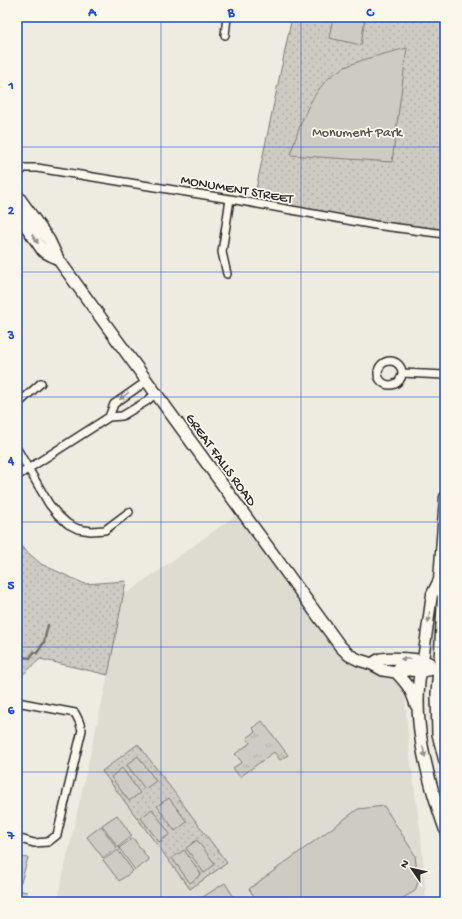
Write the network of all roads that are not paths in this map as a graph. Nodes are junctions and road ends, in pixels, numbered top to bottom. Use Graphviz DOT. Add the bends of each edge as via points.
graph roads {
  1 [pos="227,17"];
  2 [pos="225,34"];
  3 [pos="20,168"];
  4 [pos="17,176"];
  5 [pos="17,195"];
  6 [pos="230,199"];
  7 [pos="17,213"];
  8 [pos="445,234"];
  9 [pos="58,259"];
  10 [pos="226,274"];
  11 [pos="402,373"];
  12 [pos="445,376"];
  13 [pos="147,381"];
  14 [pos="41,383"];
  15 [pos="156,393"];
  16 [pos="17,406"];
  17 [pos="109,417"];
  18 [pos="17,449"];
  19 [pos="29,468"];
  20 [pos="17,476"];
  21 [pos="445,497"];
  22 [pos="129,512"];
  23 [pos="439,580"];
  24 [pos="372,664"];
  25 [pos="422,665"];
  26 [pos="442,668"];
  27 [pos="396,672"];
  28 [pos="17,702"];
  29 [pos="419,714"];
  30 [pos="445,761"];
  31 [pos="445,829"];
  32 [pos="17,838"];
  1 -- 2 [label="street"];
  3 -- 4 [label="street"];
  3 -- 6 [label="street, MONUMENT STREET" via="37,168"];
  5 -- 9 [label="main road, GREAT FALLS ROAD" via="49,240"];
  6 -- 8 [label="street, MONUMENT STREET" via="375,225"];
  6 -- 10 [label="street" via="222,252"];
  7 -- 9 [label="main road, GREAT FALLS ROAD, one-way" via="43,251"];
  9 -- 13 [label="main road, GREAT FALLS ROAD"];
  11 -- 12 [label="street"];
  13 -- 15 [label="main road, GREAT FALLS ROAD"];
  13 -- 17 [label="street, one-way" via="114,404"];
  14 -- 16 [label="street"];
  15 -- 17 [label="street" via="122,416"];
  15 -- 24 [label="main road, GREAT FALLS ROAD" via="340,646 349,655"];
  17 -- 19 [label="street"];
  18 -- 19 [label="street"];
  19 -- 20 [label="street"];
  19 -- 22 [label="street" via="53,510 68,524 78,529 104,530"];
  21 -- 23 [label="main road"];
  23 -- 25 [label="main road, one-way" via="432,594"];
  23 -- 26 [label="main road" via="443,597"];
  25 -- 24 [label="main road, GREAT FALLS ROAD, one-way" via="412,659 380,659"];
  24 -- 27 [label="main road, GREAT FALLS ROAD" via="383,670"];
  25 -- 26 [label="main road, GREAT FALLS ROAD"];
  25 -- 27 [label="main road, GREAT FALLS ROAD" via="398,669"];
  25 -- 29 [label="main road"];
  26 -- 30 [label="main road" via="437,694 438,734"];
  27 -- 29 [label="main road" via="407,683"];
  28 -- 32 [label="street" via="75,713 82,730 57,835 48,842"];
  29 -- 31 [label="main road, one-way" via="420,733 435,800"];
}
